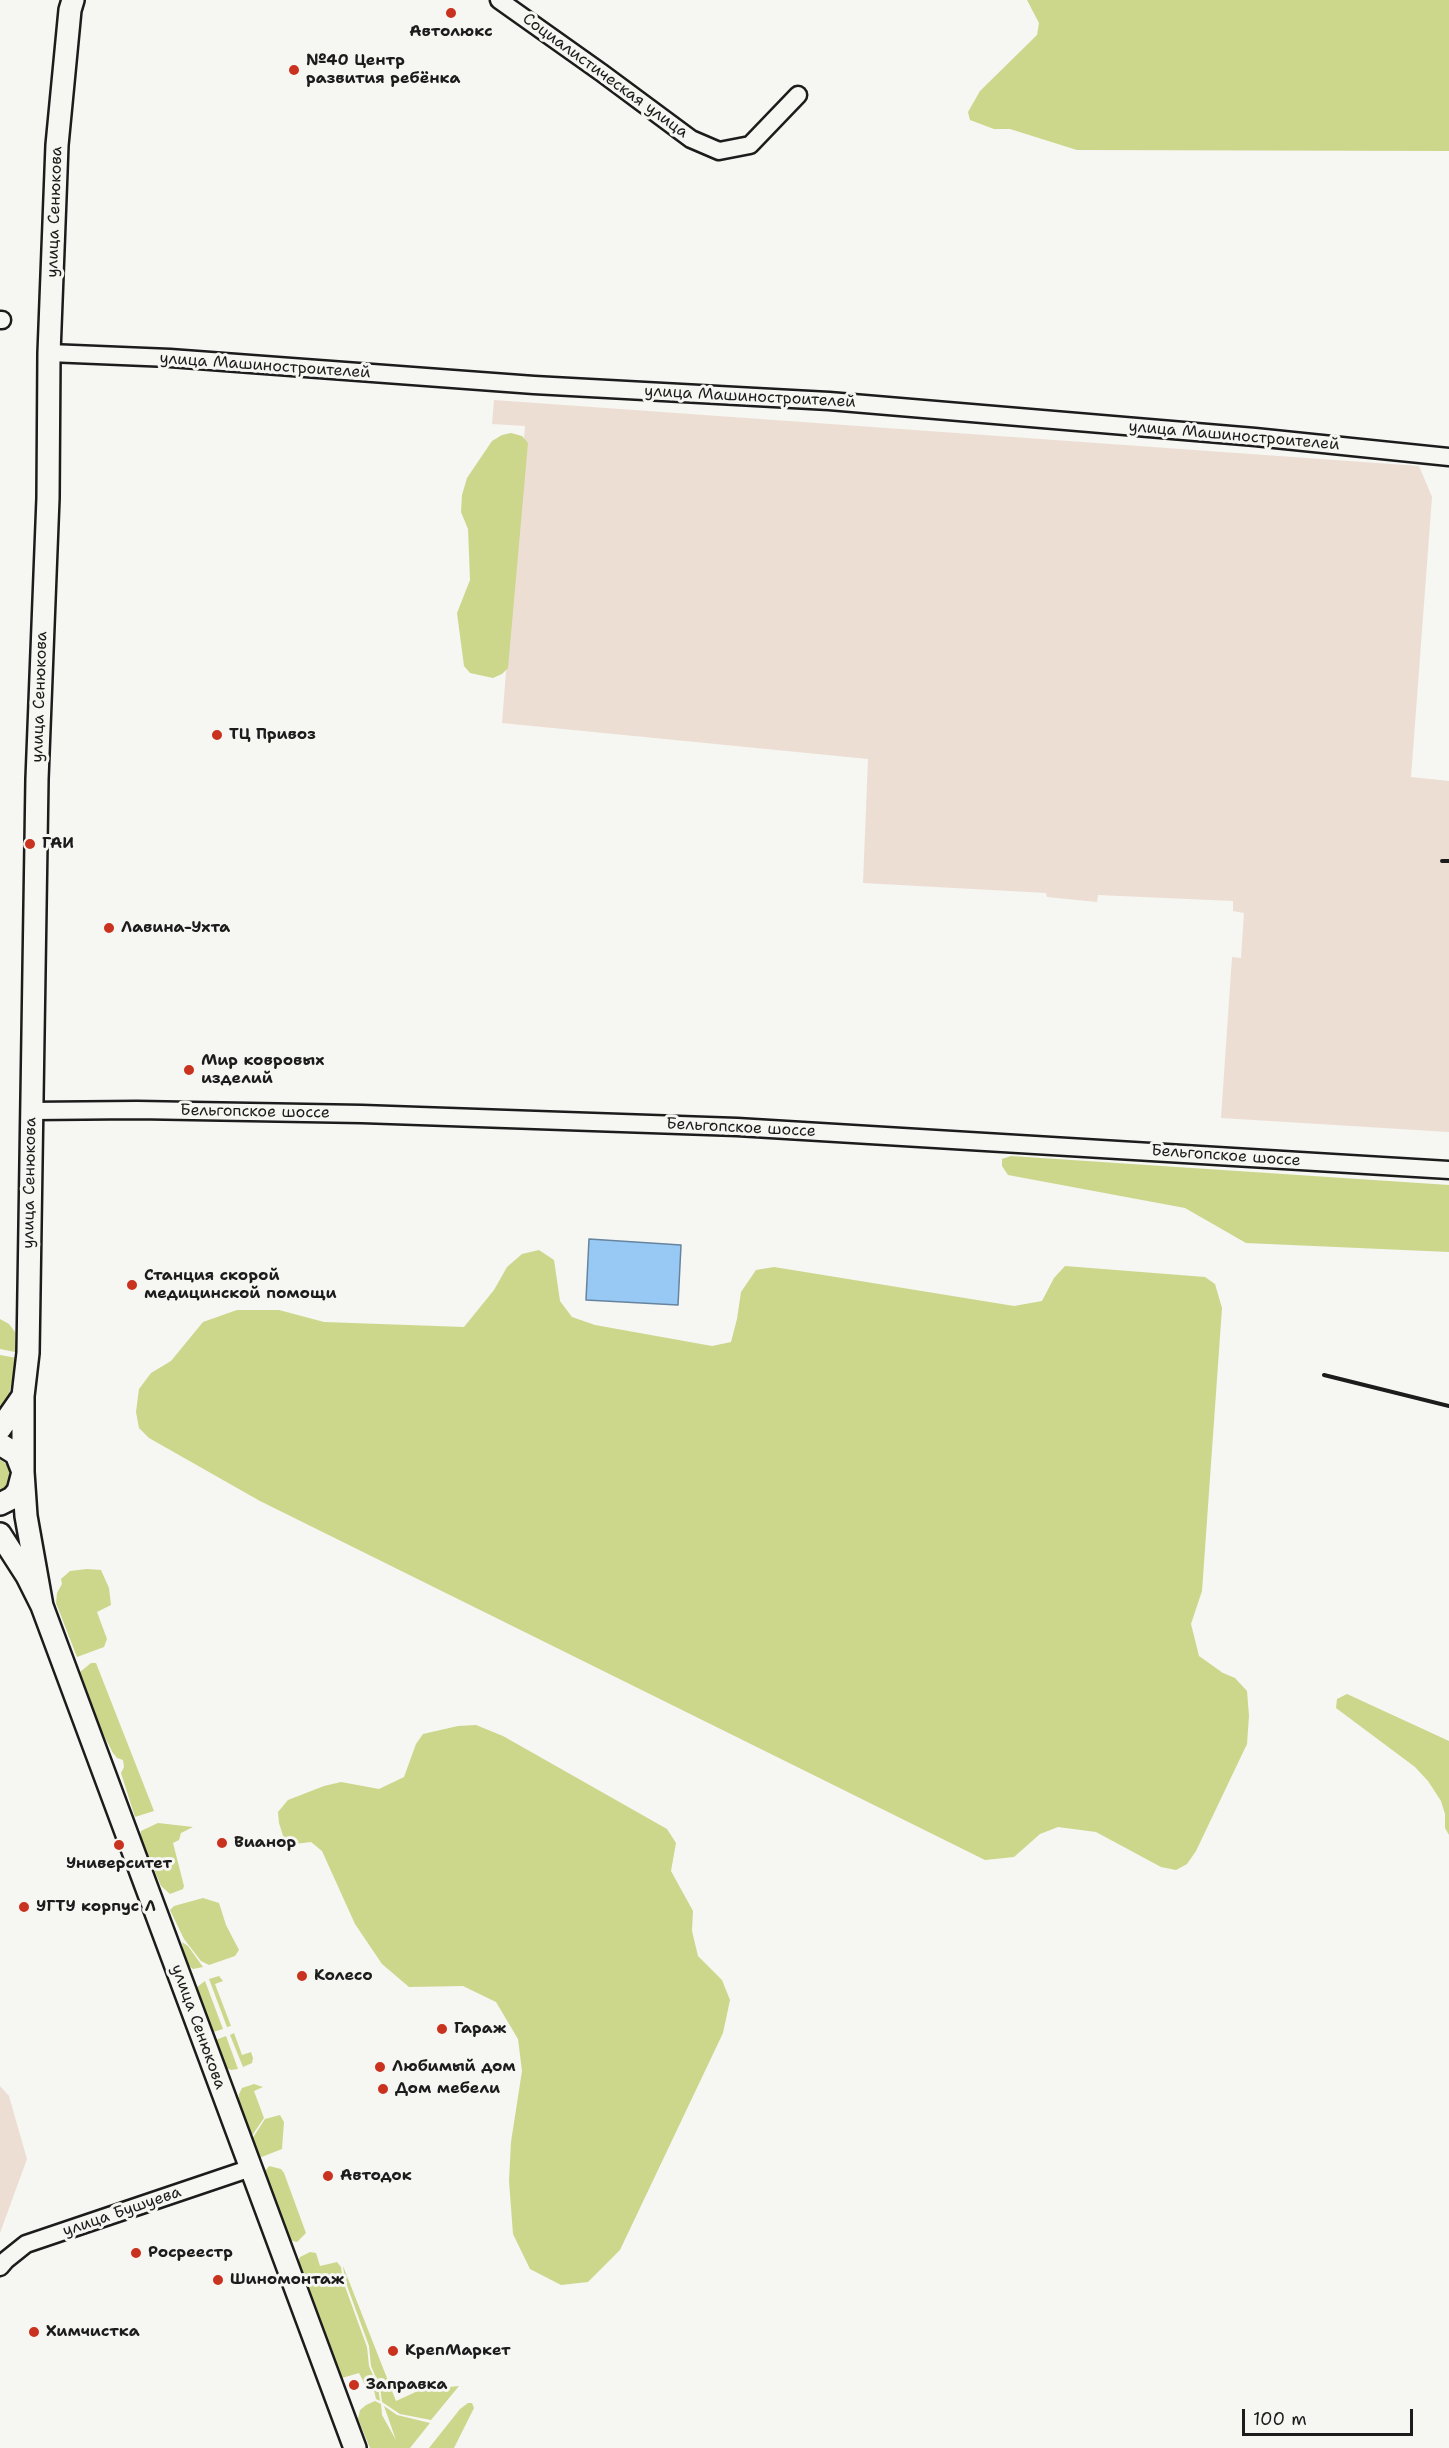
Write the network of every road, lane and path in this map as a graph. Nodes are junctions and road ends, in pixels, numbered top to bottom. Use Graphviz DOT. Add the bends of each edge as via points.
graph roads {
  1 [pos="73,0"];
  2 [pos="499,0"];
  3 [pos="798,95"];
  4 [pos="49,353"];
  5 [pos="1449,457"];
  6 [pos="31,1111"];
  7 [pos="1449,1170"];
  8 [pos="23,1396"];
  9 [pos="0,1429"];
  10 [pos="0,1444"];
  11 [pos="23,1472"];
  12 [pos="0,1504"];
  13 [pos="0,1534"];
  14 [pos="42,1606"];
  15 [pos="250,2168"];
  16 [pos="0,2267"];
  17 [pos="355,2448"];
  1 -- 4 [label="main road, улица Сенюкова" via="58,122"];
  2 -- 3 [label="street, Социалистическая улица" via="691,139 719,151 750,145"];
  4 -- 5 [label="street, улица Машиностроителей" via="852,403"];
  4 -- 6 [label="main road, улица Сенюкова"];
  6 -- 7 [label="street, Бельгопское шоссе" via="350,1114 737,1127"];
  6 -- 8 [label="main road, улица Сенюкова" via="28,1353"];
  8 -- 9 [label="main road, улица Сенюкова"];
  8 -- 11 [label="main road, улица Сенюкова"];
  10 -- 11 [label="main road" via="16,1454"];
  11 -- 12 [label="main road, улица Сенюкова" via="18,1491"];
  11 -- 14 [label="main road, улица Сенюкова" via="26,1516"];
  13 -- 14 [label="main road, улица Сенюкова"];
  14 -- 15 [label="main road, улица Сенюкова"];
  15 -- 16 [label="street, улица Бушуева" via="26,2244"];
  15 -- 17 [label="main road, улица Сенюкова"];
}
